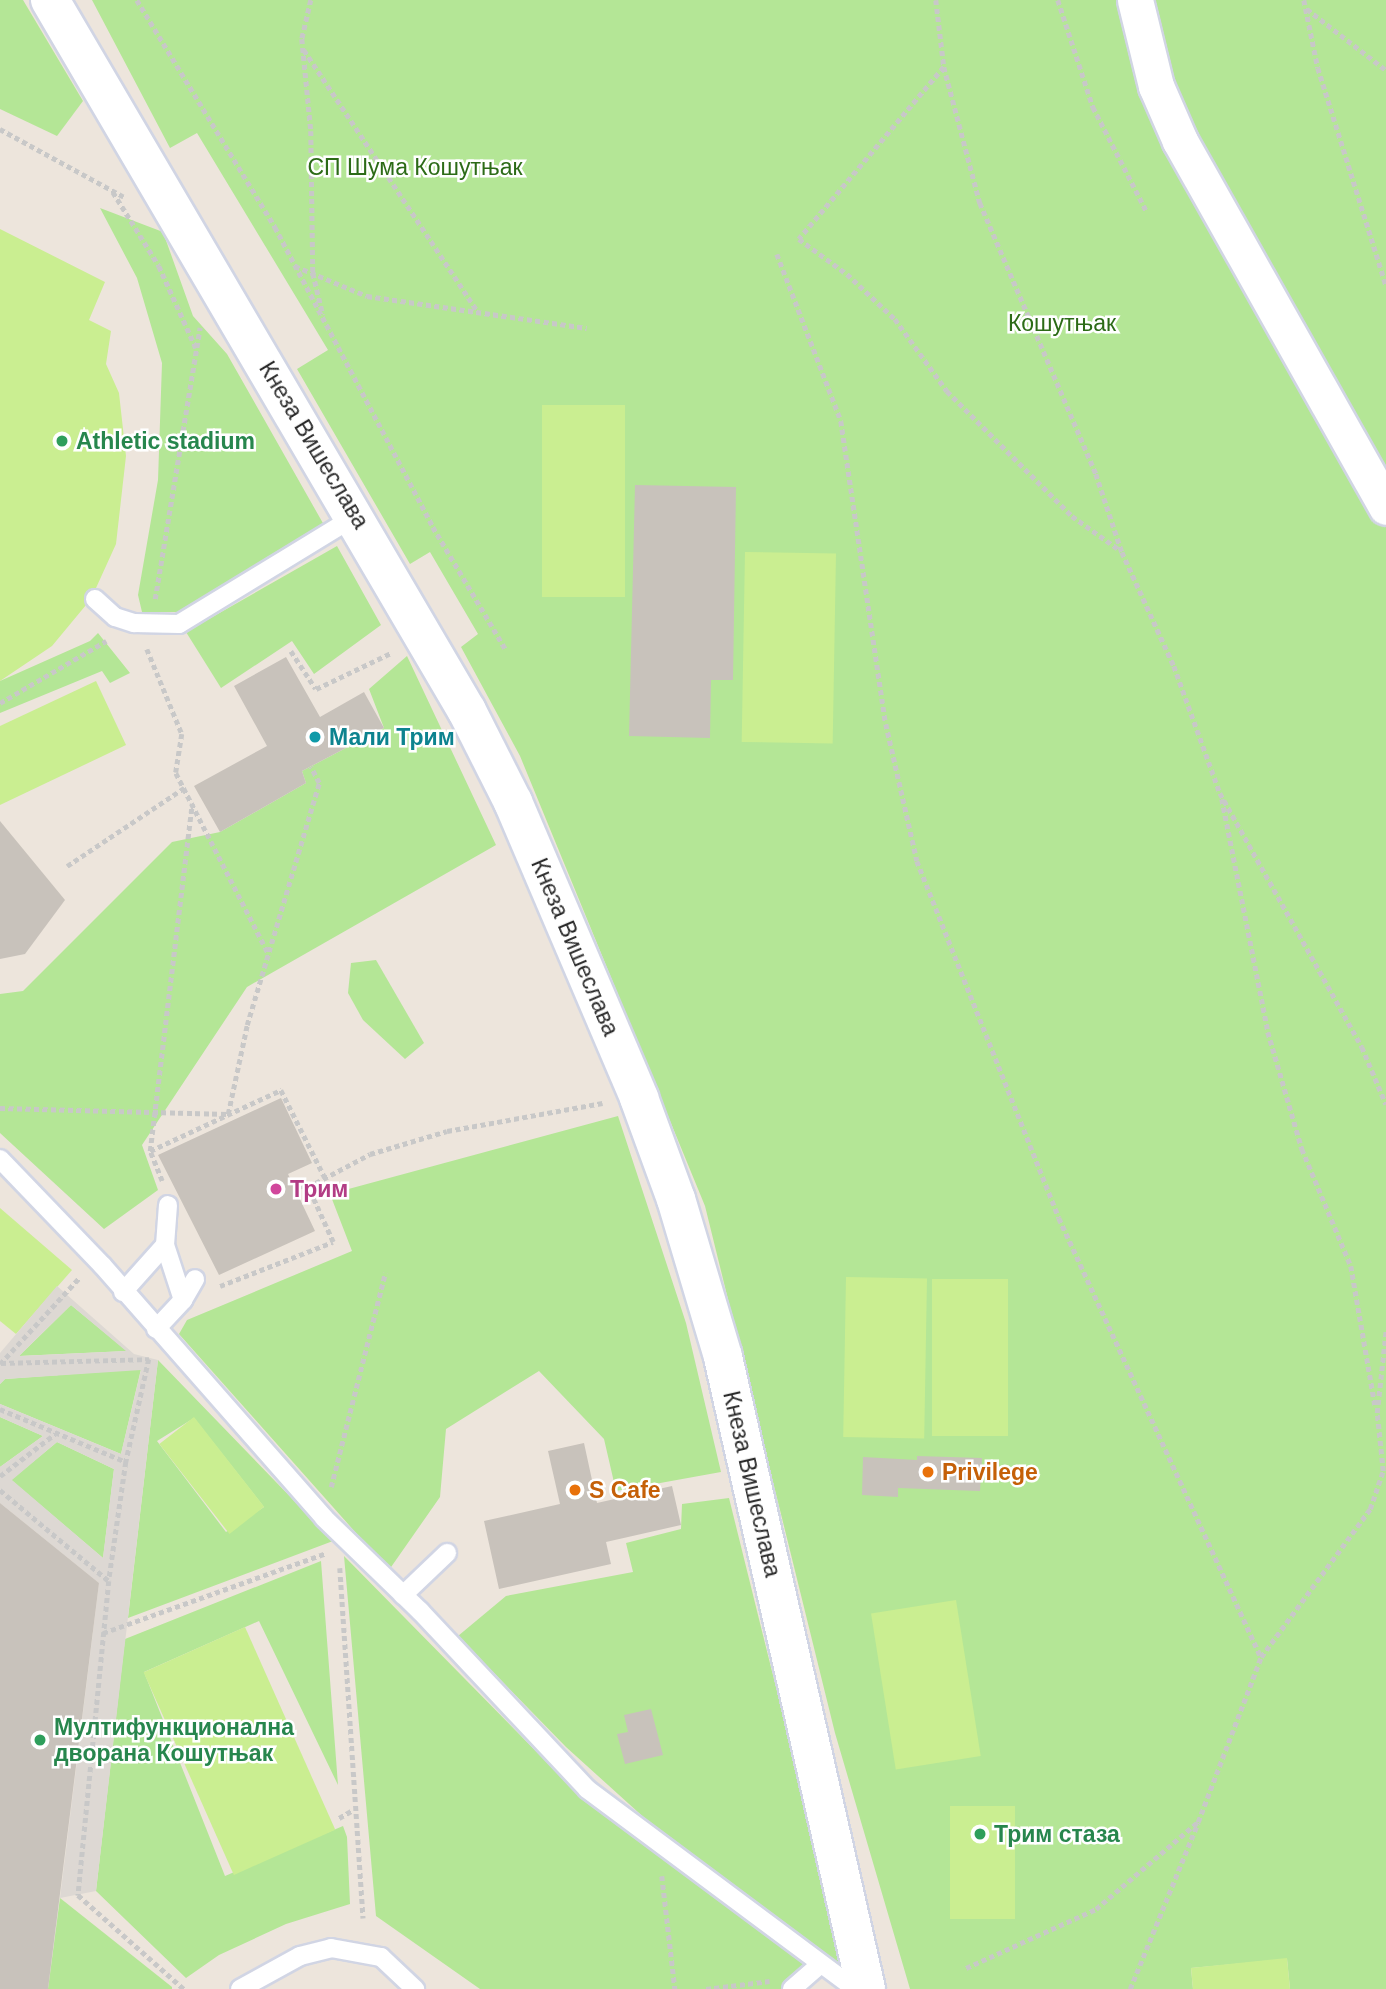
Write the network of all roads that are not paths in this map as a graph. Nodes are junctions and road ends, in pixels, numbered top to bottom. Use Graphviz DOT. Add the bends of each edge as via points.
graph roads {
  1 [pos="50,0"];
  2 [pos="1135,0"];
  3 [pos="1386,507"];
  4 [pos="356,516"];
  5 [pos="95,599"];
  6 [pos="0,1159"];
  7 [pos="168,1205"];
  8 [pos="165,1245"];
  9 [pos="195,1279"];
  10 [pos="122,1292"];
  11 [pos="183,1300"];
  12 [pos="156,1329"];
  13 [pos="447,1553"];
  14 [pos="403,1595"];
  15 [pos="821,1965"];
  16 [pos="799,1984"];
  17 [pos="866,1987"];
  18 [pos="240,1989"];
  19 [pos="415,1989"];
  1 -- 4 [label="street, Кнеза Вишеслава"];
  2 -- 3 [label="street" via="1156,86 1180,141"];
  4 -- 5 [label="lane" via="179,624 115,617"];
  4 -- 17 [label="street, Кнеза Вишеслава" via="432,645 513,802 639,1098 676,1199 723,1357"];
  6 -- 10 [label="lane" via="97,1259"];
  7 -- 8 [label="lane"];
  8 -- 10 [label="lane"];
  8 -- 11 [label="lane"];
  9 -- 11 [label="lane"];
  10 -- 12 [label="lane"];
  11 -- 12 [label="lane"];
  12 -- 14 [label="lane" via="324,1518 338,1541"];
  13 -- 14 [label="lane"];
  14 -- 15 [label="lane" via="587,1789"];
  15 -- 16 [label="lane"];
  15 -- 17 [label="lane" via="851,1986"];
  18 -- 19 [label="lane" via="300,1956 331,1948 381,1957"];
}
